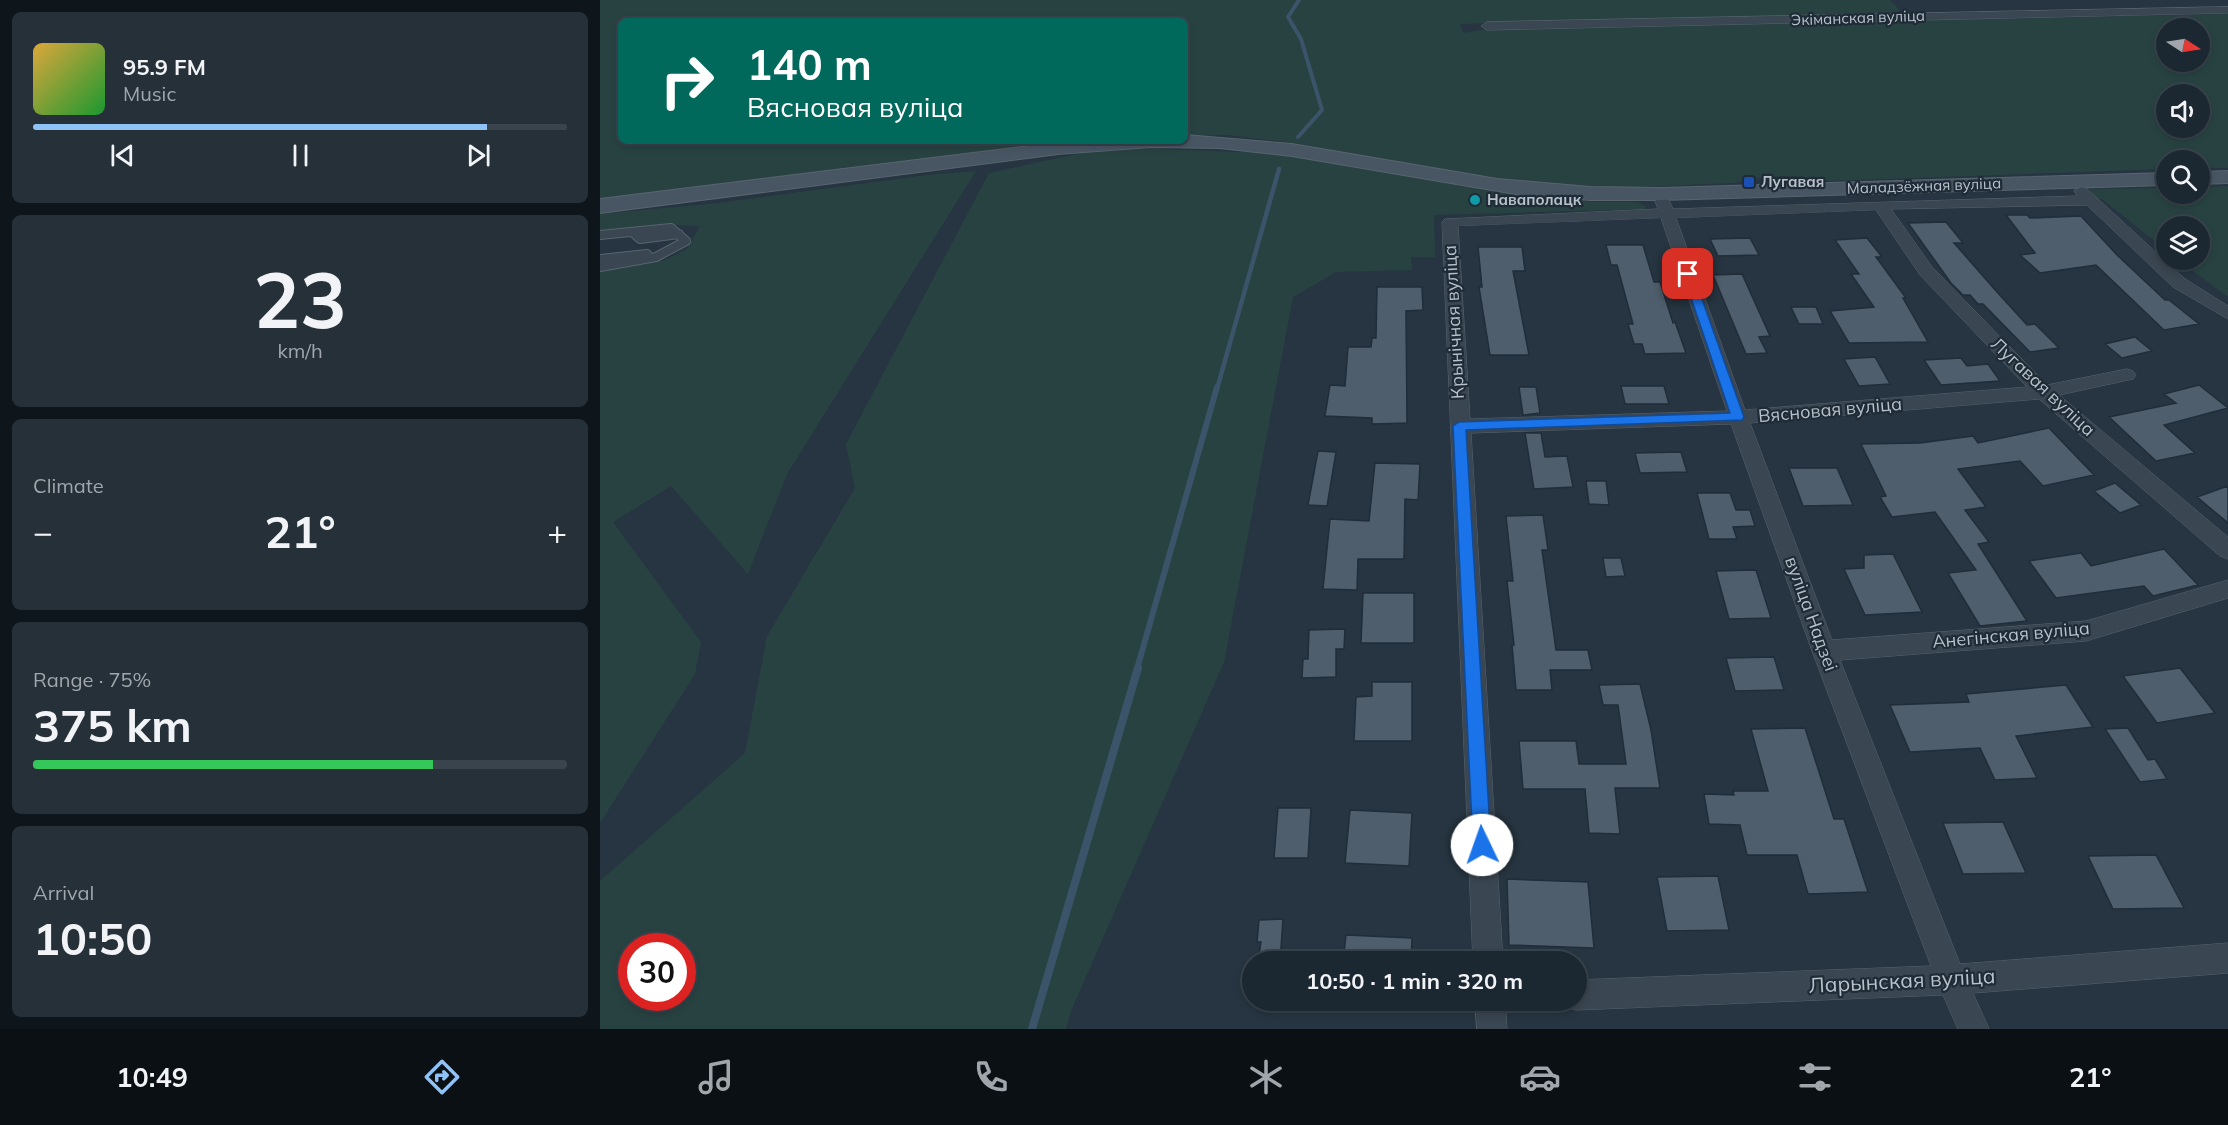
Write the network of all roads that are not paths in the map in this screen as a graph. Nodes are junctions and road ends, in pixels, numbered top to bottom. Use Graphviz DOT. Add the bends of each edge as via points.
graph roads {
  1 [pos="2228,10"];
  2 [pos="1487,26"];
  3 [pos="1188,142"];
  4 [pos="1107,144"];
  5 [pos="2228,177"];
  6 [pos="2210,178"];
  7 [pos="2156,179"];
  8 [pos="2073,182"];
  9 [pos="2090,200"];
  10 [pos="1664,203"];
  11 [pos="1881,205"];
  12 [pos="600,206"];
  13 [pos="600,235"];
  14 [pos="670,253"];
  15 [pos="600,259"];
  16 [pos="600,267"];
  17 [pos="2228,314"];
  18 [pos="2127,375"];
  19 [pos="2043,392"];
  20 [pos="1738,417"];
  21 [pos="1459,426"];
  22 [pos="2228,550"];
  23 [pos="2228,589"];
  24 [pos="1824,651"];
  25 [pos="1487,951"];
  26 [pos="2228,958"];
  27 [pos="1951,980"];
  28 [pos="1587,995"];
  29 [pos="1491,1011"];
  30 [pos="1492,1029"];
  31 [pos="1974,1029"];
  1 -- 2 [label="street, Экіманская вуліца" via="1908,13"];
  3 -- 10 [label="main road, Маладзёжная вуліца" via="1316,152 1474,182"];
  4 -- 12 [label="main road, Маладзёжная вуліца"];
  5 -- 6 [label="main road"];
  7 -- 8 [label="main road, Маладзёжная вуліца"];
  8 -- 9 [label="street"];
  8 -- 10 [label="main road, Маладзёжная вуліца"];
  9 -- 11 [label="street"];
  9 -- 17 [label="street" via="2180,283"];
  10 -- 11 [label="street"];
  10 -- 20 [label="street, вуліца Надзеі"];
  10 -- 21 [label="street, Крынічная вуліца" via="1450,222"];
  11 -- 19 [label="street, Лугавая вуліца" via="1926,271"];
  13 -- 14 [label="lane" via="671,228 686,241"];
  14 -- 15 [label="lane"];
  14 -- 16 [label="lane"];
  18 -- 19 [label="street, Вясновая вуліца"];
  19 -- 20 [label="street, Вясновая вуліца"];
  19 -- 22 [label="street, Лугавая вуліца"];
  20 -- 21 [label="street, Вясновая вуліца"];
  20 -- 24 [label="street, вуліца Надзеі"];
  21 -- 25 [label="street, Крынічная вуліца"];
  23 -- 24 [label="street, Анегінская вуліца" via="2086,631"];
  24 -- 27 [label="street, вуліца Надзеі"];
  26 -- 27 [label="street, Ларынская вуліца"];
  27 -- 28 [label="street, Ларынская вуліца"];
  27 -- 31 [label="street, вуліца Надзеі"];
  29 -- 30 [label="street"];
}
